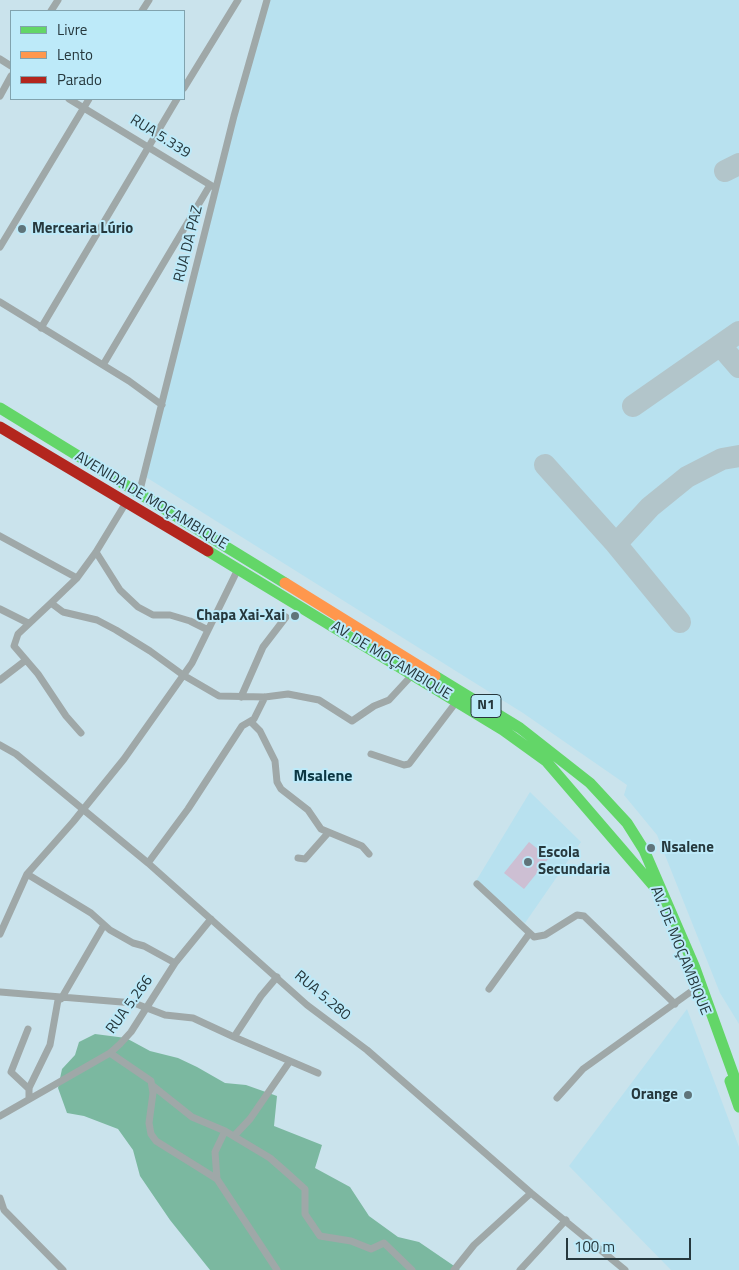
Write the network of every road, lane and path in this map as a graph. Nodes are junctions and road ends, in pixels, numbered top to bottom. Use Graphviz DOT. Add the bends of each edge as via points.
graph roads {
  1 [pos="238,0"];
  2 [pos="267,0"];
  3 [pos="10,78"];
  4 [pos="185,86"];
  5 [pos="0,96"];
  6 [pos="71,100"];
  7 [pos="88,100"];
  8 [pos="176,100"];
  9 [pos="84,107"];
  10 [pos="148,146"];
  11 [pos="213,187"];
  12 [pos="0,247"];
  13 [pos="0,302"];
  14 [pos="41,328"];
  15 [pos="103,364"];
  16 [pos="162,405"];
  17 [pos="0,408"];
  18 [pos="0,426"];
  19 [pos="139,495"];
  20 [pos="127,501"];
  21 [pos="0,536"];
  22 [pos="96,552"];
  23 [pos="238,569"];
  24 [pos="76,578"];
  25 [pos="302,593"];
  26 [pos="51,604"];
  27 [pos="299,606"];
  28 [pos="0,609"];
  29 [pos="286,616"];
  30 [pos="28,623"];
  31 [pos="208,630"];
  32 [pos="26,660"];
  33 [pos="413,674"];
  34 [pos="183,675"];
  35 [pos="0,680"];
  36 [pos="241,696"];
  37 [pos="264,697"];
  38 [pos="458,701"];
  39 [pos="251,722"];
  40 [pos="81,733"];
  41 [pos="0,745"];
  42 [pos="371,754"];
  43 [pos="83,810"];
  44 [pos="328,833"];
  45 [pos="369,854"];
  46 [pos="298,858"];
  47 [pos="148,863"];
  48 [pos="27,874"];
  49 [pos="477,884"];
  50 [pos="212,919"];
  51 [pos="104,925"];
  52 [pos="0,934"];
  53 [pos="529,934"];
  54 [pos="175,964"];
  55 [pos="277,977"];
  56 [pos="489,988"];
  57 [pos="696,988"];
  58 [pos="0,992"];
  59 [pos="62,998"];
  60 [pos="675,1004"];
  61 [pos="147,1008"];
  62 [pos="28,1029"];
  63 [pos="234,1037"];
  64 [pos="110,1053"];
  65 [pos="290,1061"];
  66 [pos="318,1073"];
  67 [pos="153,1086"];
  68 [pos="29,1089"];
  69 [pos="739,1090"];
  70 [pos="557,1098"];
  71 [pos="29,1099"];
  72 [pos="739,1107"];
  73 [pos="0,1116"];
  74 [pos="225,1131"];
  75 [pos="234,1136"];
  76 [pos="217,1179"];
  77 [pos="531,1193"];
  78 [pos="0,1198"];
  79 [pos="2,1212"];
  80 [pos="566,1220"];
  81 [pos="63,1270"];
  82 [pos="278,1270"];
  83 [pos="412,1270"];
  84 [pos="454,1270"];
  85 [pos="520,1270"];
  86 [pos="625,1270"];
  1 -- 4 [label="street"];
  2 -- 11 [label="street, RUA DA PAZ"];
  3 -- 5 [label="street"];
  6 -- 9 [label="street, RUA 5.339"];
  7 -- 9 [label="street"];
  8 -- 10 [label="street"];
  9 -- 10 [label="street, RUA 5.339"];
  9 -- 12 [label="street"];
  10 -- 11 [label="street, RUA 5.339"];
  10 -- 14 [label="street"];
  11 -- 15 [label="street"];
  11 -- 16 [label="street, RUA DA PAZ"];
  13 -- 14 [label="street"];
  14 -- 15 [label="street"];
  15 -- 16 [label="street"];
  16 -- 19 [label="street, RUA DA PAZ"];
  17 -- 19 [label="highway, AVENIDA DE MOÇAMBIQUE / N1"];
  18 -- 20 [label="highway, AVENIDA DE MOÇAMBIQUE / N1"];
  19 -- 25 [label="highway, AVENIDA DE MOÇAMBIQUE / N1"];
  20 -- 22 [label="street"];
  20 -- 23 [label="highway, AVENIDA DE MOÇAMBIQUE / N1"];
  21 -- 24 [label="street"];
  22 -- 24 [label="street"];
  22 -- 31 [label="street" via="120,590 138,607"];
  23 -- 27 [label="highway, AVENIDA DE MOÇAMBIQUE / N1"];
  23 -- 31 [label="street"];
  24 -- 26 [label="street"];
  25 -- 69 [label="highway, AV. DE MOÇAMBIQUE / N1" via="520,728 590,783 627,823 660,884"];
  26 -- 30 [label="street"];
  26 -- 34 [label="street" via="72,616 97,620 116,630"];
  27 -- 33 [label="highway, AV. DE MOÇAMBIQUE / N1"];
  28 -- 30 [label="street"];
  29 -- 36 [label="street" via="262,647"];
  30 -- 32 [label="street" via="14,640 17,651"];
  31 -- 34 [label="street"];
  32 -- 35 [label="street"];
  32 -- 40 [label="street"];
  33 -- 37 [label="street" via="389,700 352,721 319,700 288,694"];
  33 -- 38 [label="highway, AV. DE MOÇAMBIQUE / N1"];
  34 -- 36 [label="street" via="219,696"];
  34 -- 43 [label="street" via="143,735"];
  36 -- 37 [label="street"];
  37 -- 39 [label="street"];
  38 -- 42 [label="street" via="409,764"];
  38 -- 57 [label="highway, AV. DE MOÇAMBIQUE / N1" via="546,761 655,886"];
  39 -- 44 [label="street" via="260,731 275,761 277,782"];
  39 -- 47 [label="street" via="242,726"];
  41 -- 43 [label="street, RUA 5.280" via="16,754"];
  43 -- 47 [label="street, RUA 5.280"];
  43 -- 48 [label="street"];
  44 -- 45 [label="street" via="362,846"];
  44 -- 46 [label="street" via="305,859"];
  47 -- 50 [label="street, RUA 5.280"];
  48 -- 51 [label="street" via="91,913"];
  48 -- 52 [label="street"];
  49 -- 53 [label="street"];
  50 -- 54 [label="street, RUA 5.266"];
  50 -- 55 [label="street, RUA 5.280"];
  51 -- 54 [label="street"];
  51 -- 59 [label="street"];
  53 -- 56 [label="street"];
  53 -- 60 [label="street" via="534,937 544,935 577,915 584,916"];
  54 -- 61 [label="street, RUA 5.266"];
  55 -- 63 [label="street"];
  55 -- 77 [label="street, RUA 5.280" via="367,1050"];
  57 -- 60 [label="street"];
  57 -- 72 [label="highway, AV. DE MOÇAMBIQUE / N1"];
  58 -- 59 [label="street"];
  59 -- 61 [label="street" via="134,1003"];
  59 -- 68 [label="street" via="58,1000 50,1045"];
  60 -- 70 [label="street" via="583,1069"];
  61 -- 63 [label="street" via="165,1015 193,1018"];
  61 -- 64 [label="street, RUA 5.266" via="131,1032"];
  62 -- 68 [label="street" via="11,1072"];
  63 -- 65 [label="street"];
  64 -- 67 [label="street" via="145,1075"];
  64 -- 71 [label="street, RUA 5.266"];
  65 -- 66 [label="street"];
  65 -- 75 [label="street" via="250,1119"];
  67 -- 74 [label="street" via="192,1118"];
  67 -- 76 [label="street" via="151,1134 156,1141"];
  68 -- 71 [label="street"];
  71 -- 73 [label="street, RUA 5.266"];
  74 -- 75 [label="street"];
  74 -- 76 [label="street" via="216,1152"];
  75 -- 83 [label="street" via="270,1158 305,1189 305,1214 320,1236 351,1241 372,1249 384,1243"];
  76 -- 82 [label="street"];
  77 -- 80 [label="street, RUA 5.280"];
  77 -- 84 [label="street" via="474,1245"];
  78 -- 79 [label="street"];
  79 -- 81 [label="street"];
  80 -- 85 [label="street"];
  80 -- 86 [label="street, RUA 5.280"];
}
